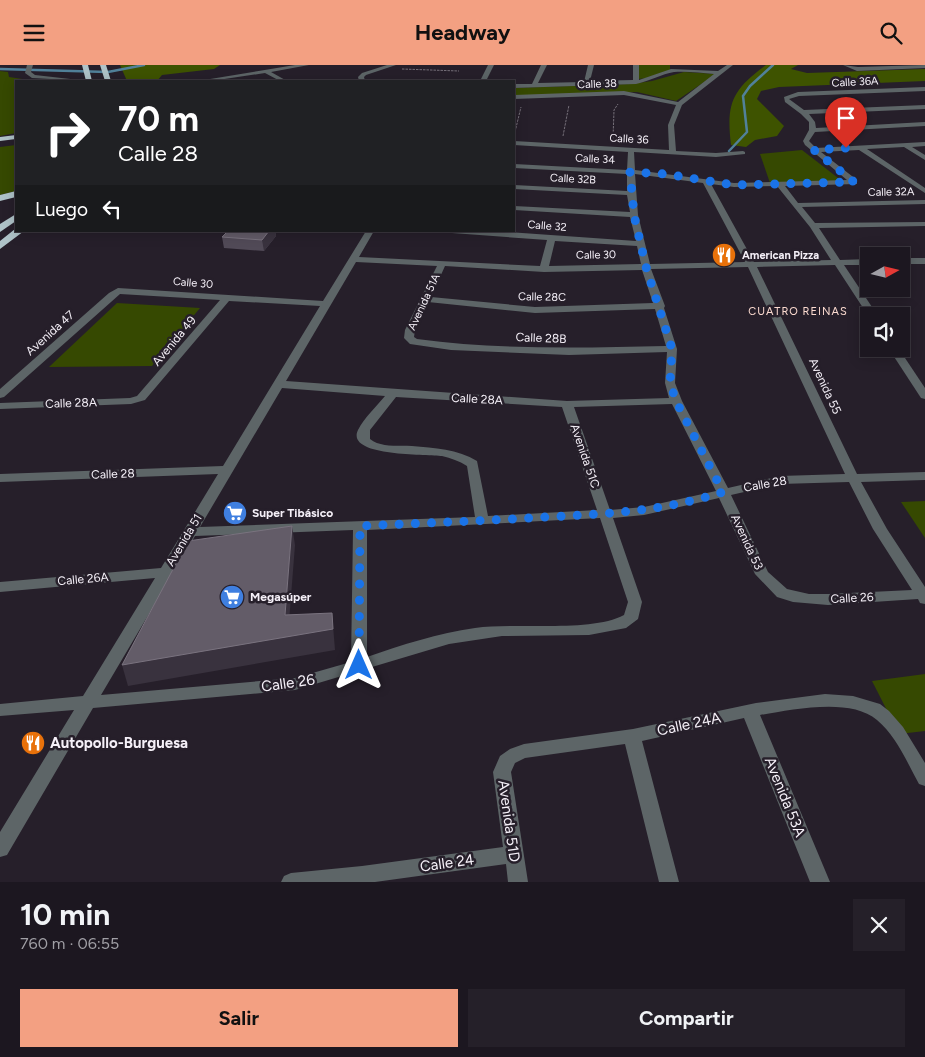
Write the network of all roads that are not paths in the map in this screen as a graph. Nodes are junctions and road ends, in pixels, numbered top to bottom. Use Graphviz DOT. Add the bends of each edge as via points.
graph roads {
  1 [pos="30,65"];
  2 [pos="85,65"];
  3 [pos="104,65"];
  4 [pos="306,65"];
  5 [pos="393,65"];
  6 [pos="491,65"];
  7 [pos="544,65"];
  8 [pos="591,65"];
  9 [pos="636,65"];
  10 [pos="730,65"];
  11 [pos="846,65"];
  12 [pos="925,67"];
  13 [pos="267,72"];
  14 [pos="721,73"];
  15 [pos="70,80"];
  16 [pos="89,80"];
  17 [pos="109,80"];
  18 [pos="208,80"];
  19 [pos="282,80"];
  20 [pos="362,80"];
  21 [pos="483,80"];
  22 [pos="636,82"];
  23 [pos="586,84"];
  24 [pos="534,86"];
  25 [pos="515,87"];
  26 [pos="925,89"];
  27 [pos="900,90"];
  28 [pos="515,97"];
  29 [pos="679,103"];
  30 [pos="925,105"];
  31 [pos="802,112"];
  32 [pos="925,124"];
  33 [pos="812,130"];
  34 [pos="15,137"];
  35 [pos="0,139"];
  36 [pos="15,141"];
  37 [pos="0,143"];
  38 [pos="515,143"];
  39 [pos="925,144"];
  40 [pos="905,145"];
  41 [pos="861,147"];
  42 [pos="630,149"];
  43 [pos="814,150"];
  44 [pos="673,152"];
  45 [pos="743,153"];
  46 [pos="925,158"];
  47 [pos="643,164"];
  48 [pos="515,166"];
  49 [pos="630,168"];
  50 [pos="706,181"];
  51 [pos="780,185"];
  52 [pos="515,187"];
  53 [pos="925,191"];
  54 [pos="631,193"];
  55 [pos="15,194"];
  56 [pos="0,198"];
  57 [pos="925,202"];
  58 [pos="797,205"];
  59 [pos="515,208"];
  60 [pos="634,215"];
  61 [pos="15,218"];
  62 [pos="925,224"];
  63 [pos="813,227"];
  64 [pos="0,229"];
  65 [pos="19,232"];
  66 [pos="369,232"];
  67 [pos="469,232"];
  68 [pos="552,237"];
  69 [pos="641,243"];
  70 [pos="0,246"];
  71 [pos="353,259"];
  72 [pos="910,261"];
  73 [pos="925,261"];
  74 [pos="860,262"];
  75 [pos="838,263"];
  76 [pos="442,264"];
  77 [pos="751,264"];
  78 [pos="646,267"];
  79 [pos="544,269"];
  80 [pos="118,291"];
  81 [pos="226,299"];
  82 [pos="424,299"];
  83 [pos="326,303"];
  84 [pos="660,306"];
  85 [pos="866,307"];
  86 [pos="411,340"];
  87 [pos="672,349"];
  88 [pos="899,357"];
  89 [pos="278,384"];
  90 [pos="393,393"];
  91 [pos="0,395"];
  92 [pos="925,396"];
  93 [pos="140,398"];
  94 [pos="676,401"];
  95 [pos="567,404"];
  96 [pos="0,406"];
  97 [pos="226,470"];
  98 [pos="852,476"];
  99 [pos="925,476"];
  100 [pos="0,478"];
  101 [pos="723,492"];
  102 [pos="605,514"];
  103 [pos="482,521"];
  104 [pos="360,526"];
  105 [pos="189,532"];
  106 [pos="165,572"];
  107 [pos="0,587"];
  108 [pos="783,594"];
  109 [pos="923,597"];
  110 [pos="629,620"];
  111 [pos="359,665"];
  112 [pos="87,702"];
  113 [pos="0,711"];
  114 [pos="750,711"];
  115 [pos="632,736"];
  116 [pos="505,761"];
  117 [pos="925,779"];
  118 [pos="0,849"];
  119 [pos="514,854"];
  120 [pos="362,878"];
  121 [pos="291,882"];
  122 [pos="518,882"];
  123 [pos="669,882"];
  124 [pos="820,882"];
  1 -- 15 [label="street" via="28,73 41,78"];
  2 -- 16 [label="highway"];
  3 -- 17 [label="highway"];
  4 -- 13 [label="street"];
  5 -- 20 [label="street" via="364,74"];
  6 -- 21 [label="street"];
  7 -- 24 [label="street"];
  8 -- 23 [label="street"];
  9 -- 22 [label="street"];
  10 -- 14 [label="street"];
  11 -- 12 [label="street" via="854,69"];
  13 -- 18 [label="street"];
  13 -- 19 [label="street"];
  14 -- 22 [label="street" via="674,71"];
  14 -- 29 [label="street"];
  22 -- 23 [label="street"];
  23 -- 24 [label="street"];
  24 -- 25 [label="street"];
  26 -- 27 [label="street, Calle 36A"];
  27 -- 30 [label="street"];
  27 -- 31 [label="street, Calle 36A" via="787,97 787,101"];
  28 -- 29 [label="street, Calle 38" via="630,94"];
  29 -- 44 [label="street" via="671,125"];
  30 -- 31 [label="street"];
  31 -- 33 [label="street" via="811,120"];
  32 -- 33 [label="street"];
  33 -- 43 [label="street" via="806,142"];
  34 -- 35 [label="highway"];
  36 -- 37 [label="highway"];
  38 -- 42 [label="street, Calle 36"];
  39 -- 40 [label="street"];
  40 -- 41 [label="street"];
  40 -- 46 [label="street"];
  41 -- 43 [label="street"];
  41 -- 53 [label="street"];
  42 -- 44 [label="street, Calle 36"];
  42 -- 49 [label="street, Avenida 53"];
  43 -- 51 [label="street, Calle 34" via="854,182"];
  44 -- 45 [label="street, Calle 36"];
  47 -- 49 [label="street"];
  48 -- 49 [label="street, Calle 34"];
  49 -- 50 [label="street, Calle 34"];
  49 -- 54 [label="street, Avenida 53"];
  50 -- 51 [label="street, Calle 34"];
  50 -- 77 [label="street, Avenida 55"];
  51 -- 58 [label="street"];
  52 -- 54 [label="street, Calle 32B"];
  54 -- 60 [label="street, Avenida 53"];
  55 -- 56 [label="highway"];
  57 -- 58 [label="street, Calle 32A"];
  58 -- 63 [label="street"];
  59 -- 60 [label="street"];
  60 -- 69 [label="street, Avenida 53"];
  61 -- 64 [label="highway"];
  62 -- 63 [label="street"];
  63 -- 75 [label="street"];
  65 -- 70 [label="highway"];
  66 -- 71 [label="street, Avenida 51"];
  67 -- 68 [label="street, Calle 32"];
  68 -- 69 [label="street, Calle 32"];
  68 -- 79 [label="street"];
  69 -- 78 [label="street, Avenida 53"];
  71 -- 76 [label="street, Calle 30"];
  71 -- 83 [label="street, Avenida 51"];
  72 -- 73 [label="street"];
  74 -- 75 [label="street, Calle 30"];
  75 -- 77 [label="street, Calle 30"];
  75 -- 85 [label="street"];
  76 -- 79 [label="street, Calle 30"];
  76 -- 82 [label="street, Avenida 51A"];
  77 -- 78 [label="street, Calle 30"];
  77 -- 98 [label="street, Avenida 55"];
  78 -- 79 [label="street, Calle 30"];
  78 -- 84 [label="street, Avenida 53"];
  80 -- 81 [label="street, Calle 30"];
  80 -- 91 [label="street, Avenida 47"];
  81 -- 83 [label="street, Calle 30"];
  81 -- 93 [label="street, Avenida 49"];
  82 -- 84 [label="street, Calle 28C" via="535,310"];
  82 -- 86 [label="street, Avenida 51A" via="410,329"];
  83 -- 89 [label="street, Avenida 51"];
  84 -- 87 [label="street, Avenida 53"];
  86 -- 87 [label="street, Calle 28B" via="451,347 552,351"];
  87 -- 94 [label="street, Avenida 53" via="670,383"];
  88 -- 92 [label="street"];
  89 -- 90 [label="street, Calle 28A"];
  89 -- 97 [label="street, Avenida 51"];
  90 -- 95 [label="street, Calle 28A"];
  90 -- 103 [label="street" via="364,430 364,441 379,448 453,454 468,459 473,464"];
  93 -- 96 [label="street, Calle 28A"];
  94 -- 95 [label="street, Calle 28A"];
  94 -- 101 [label="street, Avenida 53"];
  95 -- 102 [label="street, Avenida 51C"];
  97 -- 100 [label="street, Calle 28"];
  97 -- 105 [label="street, Avenida 51"];
  98 -- 99 [label="street, Calle 28"];
  98 -- 101 [label="street, Calle 28" via="780,480"];
  98 -- 109 [label="street, Avenida 55" via="880,529"];
  101 -- 102 [label="street, Calle 28" via="644,511"];
  101 -- 108 [label="street, Avenida 53" via="762,574"];
  102 -- 103 [label="street, Calle 28"];
  102 -- 110 [label="street, Avenida 51C" via="635,601"];
  103 -- 104 [label="street, Calle 28"];
  104 -- 105 [label="street, Calle 28"];
  104 -- 111 [label="street"];
  105 -- 106 [label="street, Avenida 51"];
  106 -- 107 [label="street, Calle 26A"];
  106 -- 112 [label="street, Avenida 51"];
  108 -- 109 [label="street, Calle 26" via="817,599"];
  110 -- 111 [label="street, Calle 26" via="602,628 471,633"];
  111 -- 112 [label="street, Calle 26" via="295,684"];
  112 -- 113 [label="street, Calle 26"];
  112 -- 118 [label="street, Avenida 51"];
  114 -- 115 [label="street, Calle 24A"];
  114 -- 117 [label="street, Calle 24A" via="816,700 859,703 889,721"];
  114 -- 124 [label="street, Avenida 53A"];
  115 -- 116 [label="street, Calle 24A" via="524,751"];
  115 -- 123 [label="street"];
  116 -- 119 [label="street, Avenida 51D" via="503,783"];
  119 -- 120 [label="street, Calle 24"];
  119 -- 122 [label="street, Avenida 51D"];
  120 -- 121 [label="street, Calle 24"];
}
